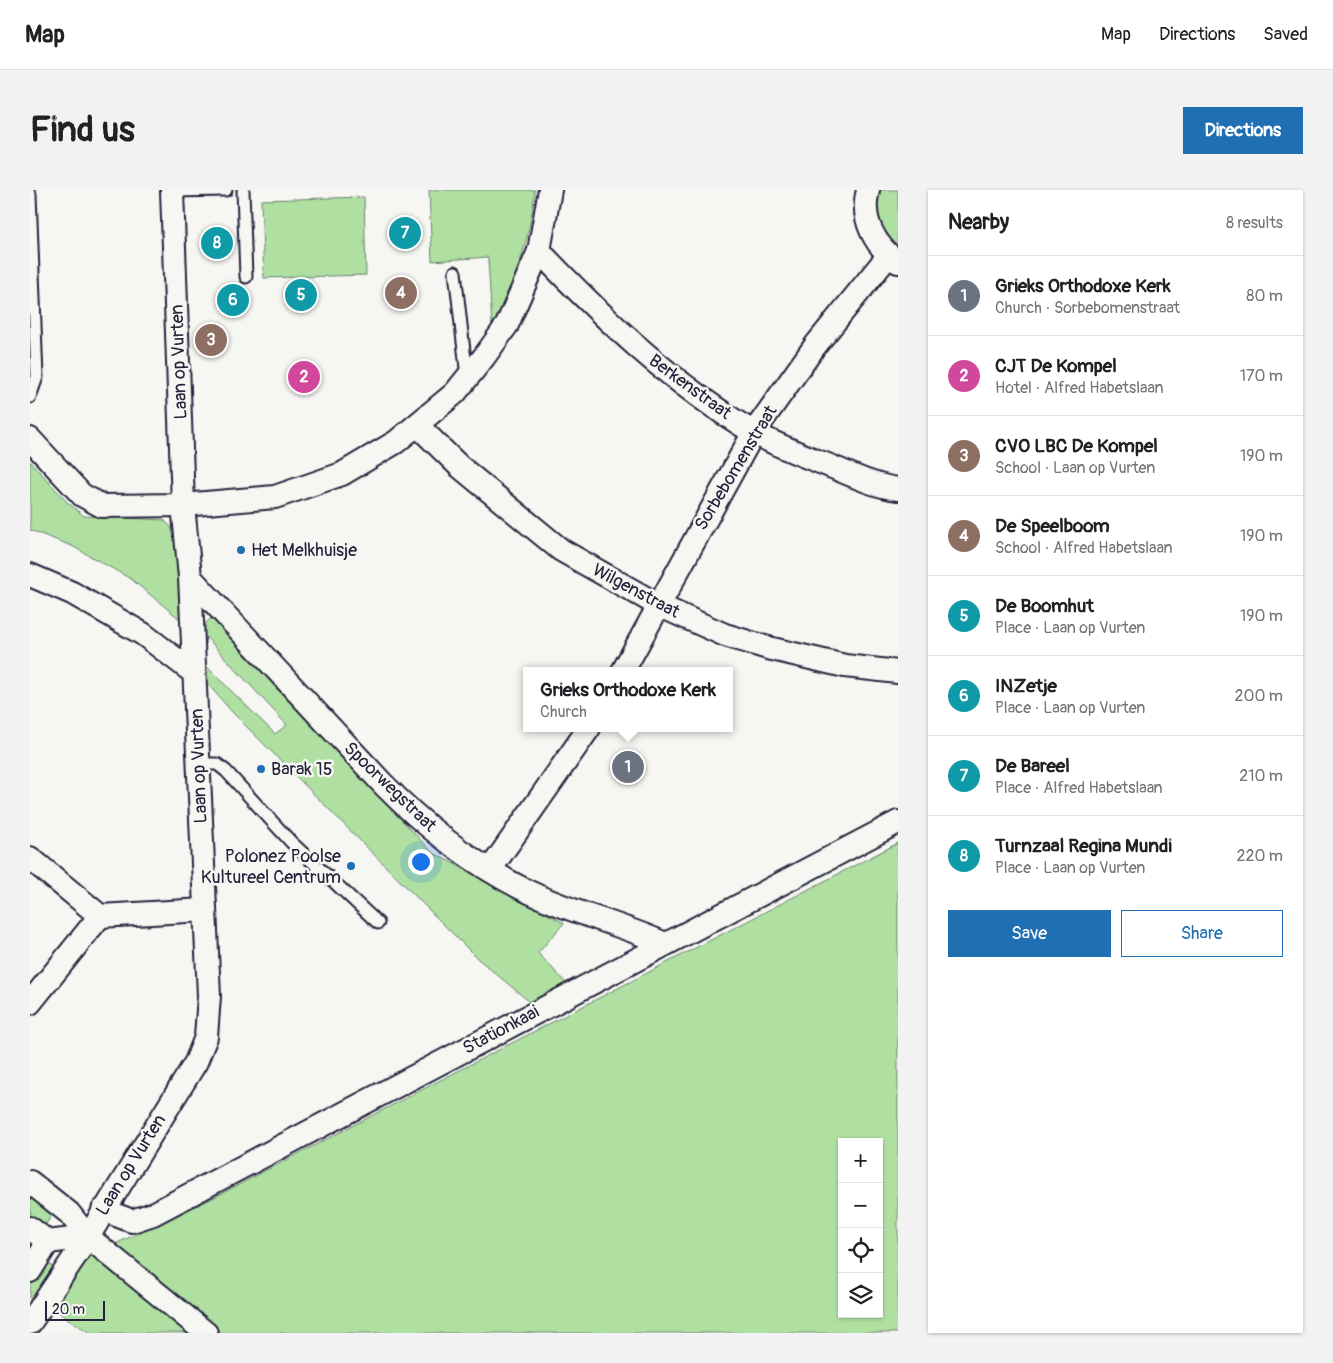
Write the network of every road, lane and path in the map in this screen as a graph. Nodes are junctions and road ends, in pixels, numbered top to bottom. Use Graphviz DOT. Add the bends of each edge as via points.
graph roads {
  1 [pos="226,190"];
  2 [pos="242,190"];
  3 [pos="550,190"];
  4 [pos="868,190"];
  5 [pos="172,191"];
  6 [pos="30,194"];
  7 [pos="539,251"];
  8 [pos="893,259"];
  9 [pos="455,272"];
  10 [pos="246,277"];
  11 [pos="467,378"];
  12 [pos="30,397"];
  13 [pos="417,425"];
  14 [pos="754,432"];
  15 [pos="30,439"];
  16 [pos="898,489"];
  17 [pos="183,505"];
  18 [pos="30,575"];
  19 [pos="190,577"];
  20 [pos="658,605"];
  21 [pos="625,667"];
  22 [pos="898,672"];
  23 [pos="194,674"];
  24 [pos="586,732"];
  25 [pos="198,764"];
  26 [pos="898,822"];
  27 [pos="30,858"];
  28 [pos="490,870"];
  29 [pos="204,910"];
  30 [pos="100,916"];
  31 [pos="378,923"];
  32 [pos="665,944"];
  33 [pos="30,1003"];
  34 [pos="30,1182"];
  35 [pos="103,1210"];
  36 [pos="30,1228"];
  37 [pos="88,1237"];
  38 [pos="48,1242"];
  39 [pos="30,1271"];
  40 [pos="30,1322"];
  41 [pos="200,1331"];
  1 -- 5 [label="lane"];
  2 -- 10 [label="lane"];
  3 -- 7 [label="street"];
  4 -- 8 [label="street" via="866,212 870,228 878,243"];
  5 -- 17 [label="street, Laan op Vurten"];
  6 -- 12 [label="lane" via="37,377"];
  7 -- 11 [label="street" via="506,325"];
  7 -- 14 [label="street, Berkenstraat" via="652,362"];
  8 -- 14 [label="street, Sorbebomenstraat" via="816,346"];
  9 -- 11 [label="lane"];
  11 -- 13 [label="street" via="455,393"];
  13 -- 17 [label="street" via="375,455 342,474 315,484 275,497"];
  13 -- 20 [label="street, Wilgenstraat" via="459,466 561,550"];
  14 -- 16 [label="street, Berkenstraat" via="876,484"];
  14 -- 20 [label="street, Sorbebomenstraat"];
  15 -- 17 [label="street" via="92,502 102,506"];
  17 -- 19 [label="street, Laan op Vurten"];
  18 -- 23 [label="street" via="72,593 143,634"];
  19 -- 23 [label="street, Laan op Vurten"];
  19 -- 28 [label="street, Spoorwegstraat" via="409,811"];
  20 -- 21 [label="street, Sorbebomenstraat"];
  20 -- 22 [label="street, Wilgenstraat" via="725,635 768,648 845,666"];
  23 -- 25 [label="street, Laan op Vurten"];
  24 -- 28 [label="street"];
  25 -- 29 [label="street, Laan op Vurten"];
  25 -- 31 [label="lane" via="217,764 226,771 291,842"];
  26 -- 32 [label="street, Stationkaai"];
  27 -- 30 [label="street"];
  28 -- 32 [label="street, Spoorwegstraat" via="523,890"];
  29 -- 30 [label="street"];
  29 -- 35 [label="street, Laan op Vurten" via="209,996 206,1037 196,1062"];
  30 -- 33 [label="street"];
  32 -- 35 [label="street, Stationkaai" via="154,1214 132,1221"];
  34 -- 37 [label="street" via="69,1213"];
  35 -- 37 [label="street, Laan op Vurten"];
  36 -- 38 [label="street"];
  37 -- 38 [label="street"];
  37 -- 40 [label="street, Laan op Vurten"];
  37 -- 41 [label="street"];
  38 -- 39 [label="street"];
}
